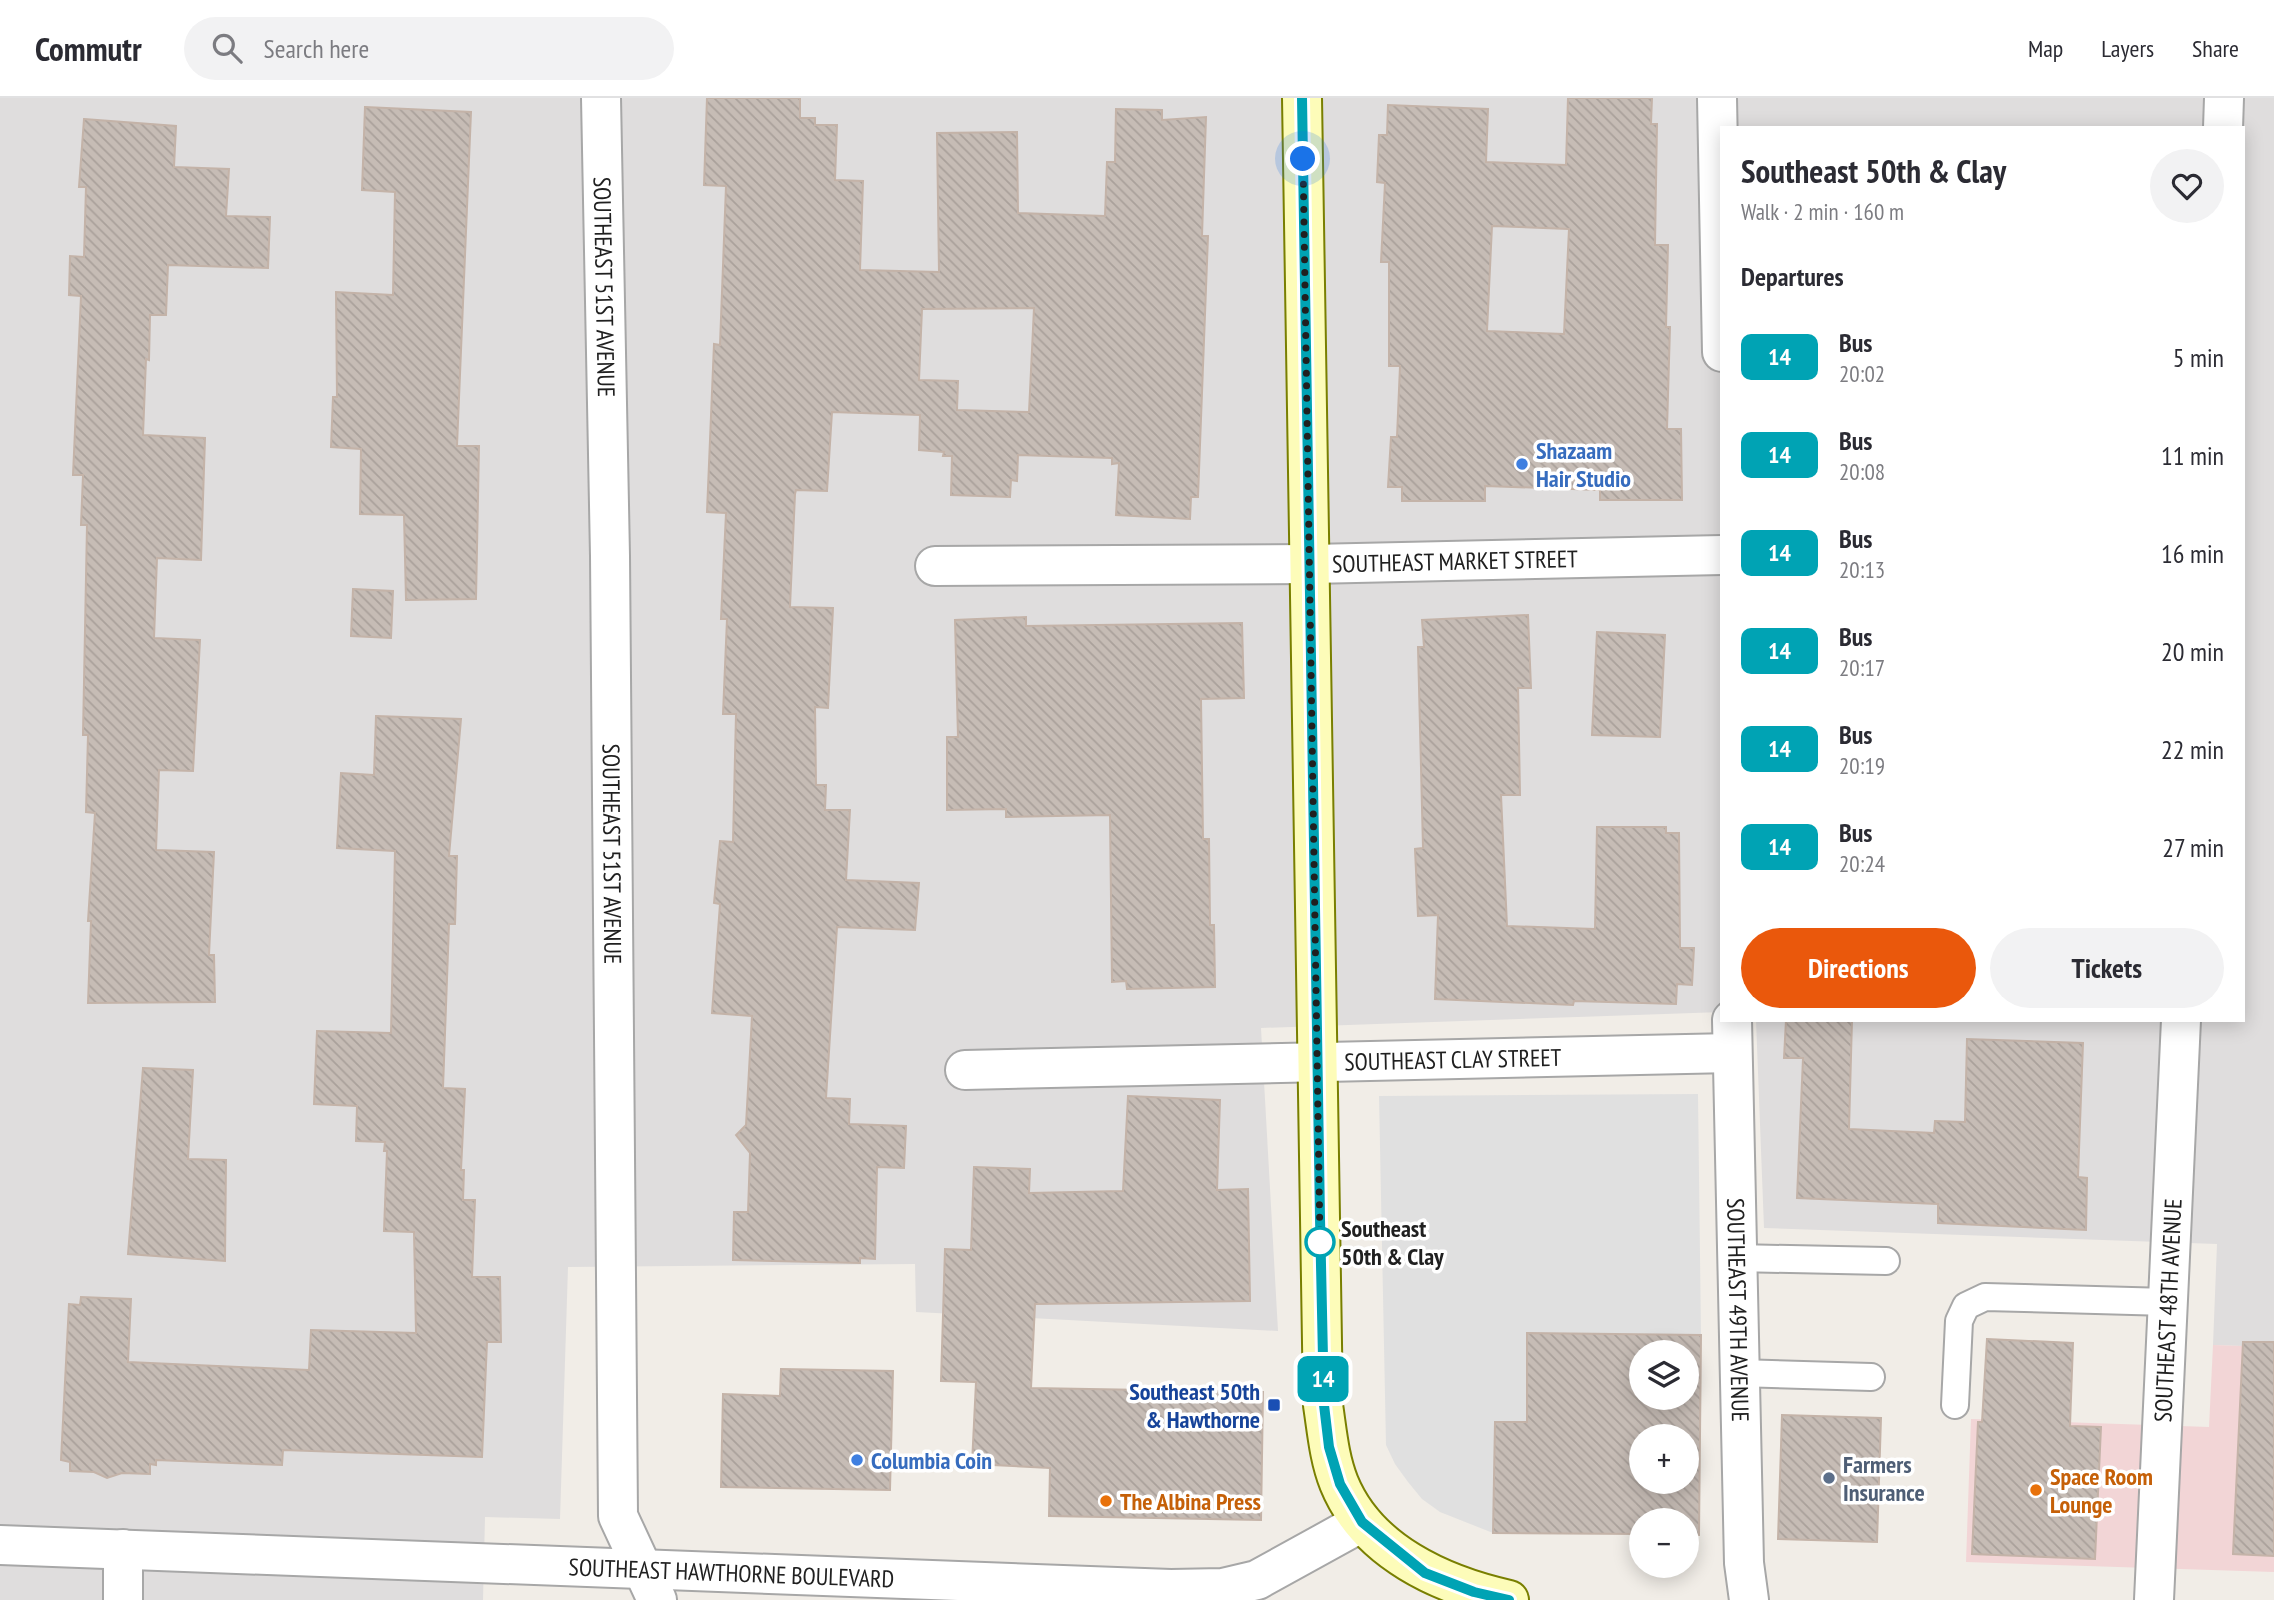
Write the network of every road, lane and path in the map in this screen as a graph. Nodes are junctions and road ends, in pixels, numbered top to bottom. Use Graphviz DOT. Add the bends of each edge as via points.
graph roads {
  1 [pos="601,98"];
  2 [pos="1302,98"];
  3 [pos="1717,98"];
  4 [pos="2224,98"];
  5 [pos="2223,126"];
  6 [pos="1720,250"];
  7 [pos="1720,555"];
  8 [pos="1311,564"];
  9 [pos="935,566"];
  10 [pos="2181,1022"];
  11 [pos="1732,1037"];
  12 [pos="1317,1060"];
  13 [pos="965,1069"];
  14 [pos="1736,1258"];
  15 [pos="1886,1261"];
  16 [pos="2168,1302"];
  17 [pos="1738,1373"];
  18 [pos="1871,1377"];
  19 [pos="1955,1405"];
  20 [pos="1362,1522"];
  21 [pos="0,1545"];
  22 [pos="123,1549"];
  23 [pos="650,1585"];
  24 [pos="1223,1594"];
  25 [pos="122,1600"];
  26 [pos="1509,1600"];
  27 [pos="1749,1600"];
  28 [pos="2154,1600"];
  1 -- 23 [label="street, SOUTHEAST 51ST AVENUE" via="611,584 618,1516"];
  2 -- 8 [label="main road"];
  3 -- 6 [label="street"];
  4 -- 5 [label="street"];
  7 -- 8 [label="street, SOUTHEAST MARKET STREET"];
  8 -- 9 [label="street, SOUTHEAST MARKET STREET"];
  8 -- 12 [label="main road"];
  10 -- 16 [label="street, SOUTHEAST 48TH AVENUE"];
  11 -- 12 [label="street, SOUTHEAST CLAY STREET"];
  11 -- 14 [label="street, SOUTHEAST 49TH AVENUE"];
  12 -- 13 [label="street, SOUTHEAST CLAY STREET"];
  12 -- 20 [label="main road" via="1324,1405 1340,1484"];
  14 -- 15 [label="lane"];
  14 -- 17 [label="street, SOUTHEAST 49TH AVENUE"];
  16 -- 19 [label="lane" via="1985,1297 1966,1306 1959,1321"];
  16 -- 28 [label="street, SOUTHEAST 48TH AVENUE"];
  17 -- 18 [label="lane"];
  17 -- 27 [label="street, SOUTHEAST 49TH AVENUE"];
  20 -- 24 [label="street, SOUTHEAST HAWTHORNE BOULEVARD"];
  20 -- 26 [label="main road" via="1425,1573"];
  21 -- 22 [label="street, SOUTHEAST HAWTHORNE BOULEVARD"];
  22 -- 23 [label="street, SOUTHEAST HAWTHORNE BOULEVARD"];
  22 -- 25 [label="street"];
  23 -- 24 [label="street, SOUTHEAST HAWTHORNE BOULEVARD" via="1171,1589"];
}
